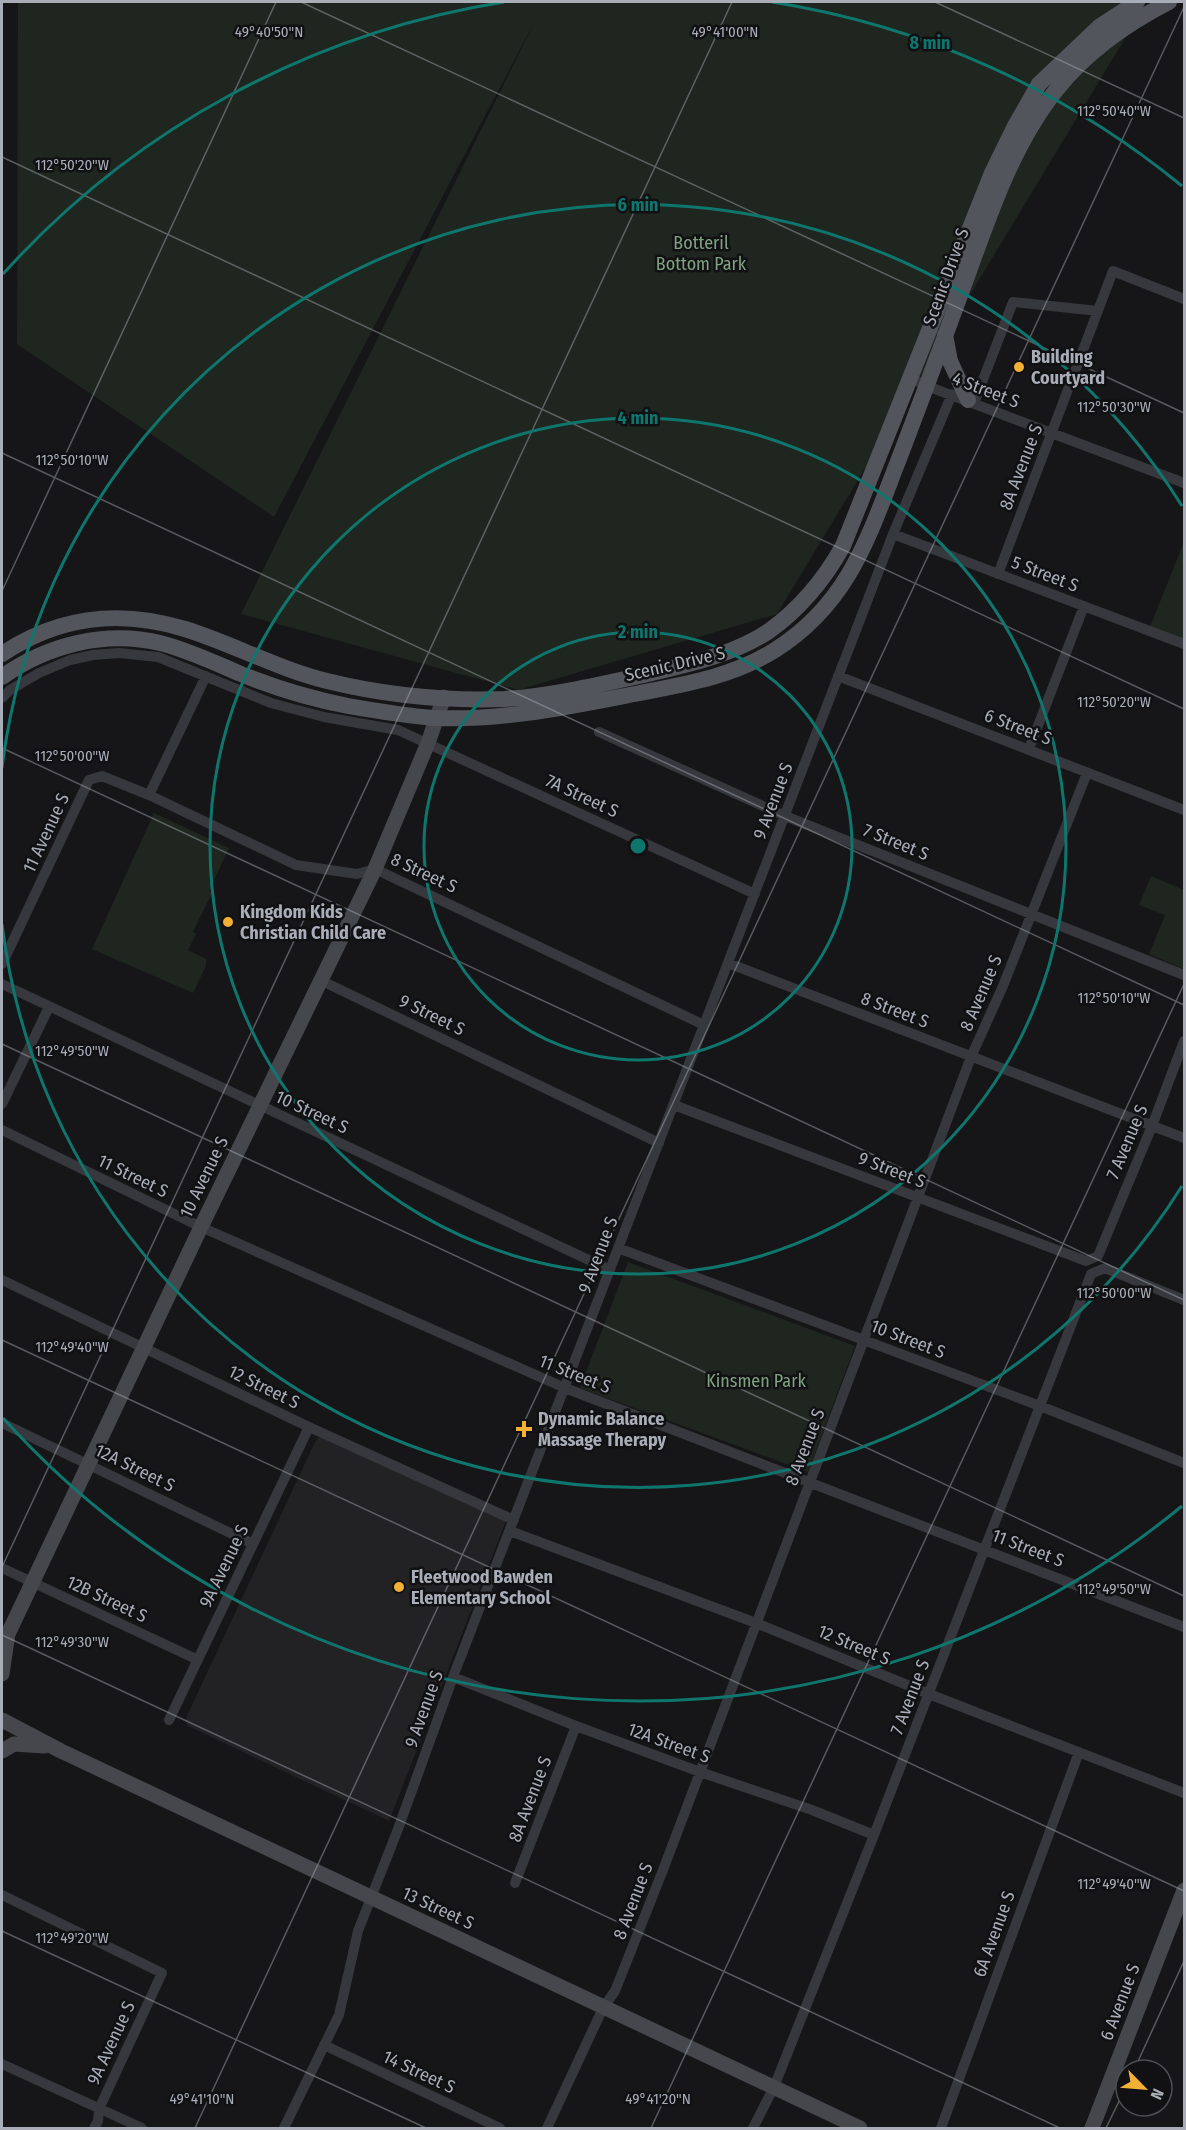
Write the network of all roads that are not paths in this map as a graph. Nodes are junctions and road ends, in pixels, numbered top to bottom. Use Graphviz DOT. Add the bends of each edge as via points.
graph roads {
  1 [pos="1137,2"];
  2 [pos="1169,2"];
  3 [pos="1185,299"];
  4 [pos="1098,311"];
  5 [pos="945,335"];
  6 [pos="911,378"];
  7 [pos="927,386"];
  8 [pos="952,394"];
  9 [pos="971,401"];
  10 [pos="1051,433"];
  11 [pos="1185,483"];
  12 [pos="893,534"];
  13 [pos="998,574"];
  14 [pos="1084,606"];
  15 [pos="1185,644"];
  16 [pos="2,654"];
  17 [pos="206,676"];
  18 [pos="838,676"];
  19 [pos="2,677"];
  20 [pos="444,697"];
  21 [pos="2,698"];
  22 [pos="437,718"];
  23 [pos="600,732"];
  24 [pos="428,743"];
  25 [pos="1029,749"];
  26 [pos="1087,773"];
  27 [pos="89,780"];
  28 [pos="150,795"];
  29 [pos="1185,810"];
  30 [pos="785,816"];
  31 [pos="375,869"];
  32 [pos="755,894"];
  33 [pos="1032,914"];
  34 [pos="728,963"];
  35 [pos="2,964"];
  36 [pos="1185,975"];
  37 [pos="320,980"];
  38 [pos="2,984"];
  39 [pos="49,1007"];
  40 [pos="704,1025"];
  41 [pos="1185,1041"];
  42 [pos="971,1057"];
  43 [pos="2,1104"];
  44 [pos="674,1105"];
  45 [pos="260,1106"];
  46 [pos="1152,1126"];
  47 [pos="2,1130"];
  48 [pos="1185,1138"];
  49 [pos="659,1143"];
  50 [pos="918,1197"];
  51 [pos="201,1227"];
  52 [pos="618,1248"];
  53 [pos="1098,1256"];
  54 [pos="610,1270"];
  55 [pos="2,1280"];
  56 [pos="1185,1300"];
  57 [pos="864,1340"];
  58 [pos="144,1348"];
  59 [pos="565,1388"];
  60 [pos="1040,1406"];
  61 [pos="2,1423"];
  62 [pos="309,1426"];
  63 [pos="1185,1463"];
  64 [pos="88,1464"];
  65 [pos="810,1482"];
  66 [pos="514,1520"];
  67 [pos="510,1531"];
  68 [pos="253,1544"];
  69 [pos="985,1549"];
  70 [pos="2,1568"];
  71 [pos="32,1582"];
  72 [pos="756,1623"];
  73 [pos="1185,1627"];
  74 [pos="198,1660"];
  75 [pos="2,1674"];
  76 [pos="453,1677"];
  77 [pos="929,1694"];
  78 [pos="2,1720"];
  79 [pos="169,1720"];
  80 [pos="576,1726"];
  81 [pos="2,1751"];
  82 [pos="61,1751"];
  83 [pos="1079,1752"];
  84 [pos="700,1772"];
  85 [pos="1185,1793"];
  86 [pos="874,1835"];
  87 [pos="515,1883"];
  88 [pos="1185,1890"];
  89 [pos="2,1895"];
  90 [pos="371,1898"];
  91 [pos="603,2008"];
  92 [pos="324,2045"];
  93 [pos="2,2064"];
  94 [pos="774,2087"];
  95 [pos="99,2109"];
  96 [pos="94,2128"];
  97 [pos="142,2128"];
  98 [pos="284,2128"];
  99 [pos="500,2128"];
  100 [pos="548,2128"];
  101 [pos="753,2128"];
  102 [pos="860,2128"];
  103 [pos="940,2128"];
  104 [pos="1092,2128"];
  1 -- 6 [label="main road, Scenic Drive S" via="1099,27 1039,84 992,173"];
  2 -- 5 [label="main road, Scenic Drive S" via="1128,26 1077,67 1043,107 1005,177"];
  3 -- 4 [label="street, 8A Avenue S" via="1113,271"];
  4 -- 9 [label="street" via="1013,302"];
  4 -- 10 [label="street, 8A Avenue S"];
  5 -- 7 [label="main road, Scenic Drive S"];
  5 -- 9 [label="main road" via="950,361"];
  6 -- 7 [label="street, 4 Street S"];
  6 -- 20 [label="main road, Scenic Drive S" via="843,546 823,580 801,605 768,632 688,665 589,687 504,699"];
  7 -- 8 [label="street, 4 Street S"];
  7 -- 22 [label="main road, Scenic Drive S" via="876,518 847,580 812,622 776,650 708,679 619,697 520,714"];
  8 -- 9 [label="street, 4 Street S"];
  8 -- 12 [label="street, 9 Avenue S"];
  9 -- 10 [label="street, 4 Street S"];
  10 -- 11 [label="street, 4 Street S"];
  10 -- 13 [label="street, 8A Avenue S"];
  12 -- 13 [label="street, 5 Street S"];
  12 -- 18 [label="street, 9 Avenue S"];
  13 -- 14 [label="street, 5 Street S"];
  14 -- 15 [label="street, 5 Street S"];
  14 -- 25 [label="street"];
  16 -- 20 [label="main road, Scenic Drive S" via="47,629 89,620 132,619 185,629 327,681"];
  17 -- 21 [label="street" via="146,655 93,655 39,673"];
  17 -- 24 [label="street" via="271,703 324,717 398,729"];
  17 -- 28 [label="street"];
  18 -- 25 [label="street, 6 Street S"];
  18 -- 30 [label="street, 9 Avenue S"];
  19 -- 22 [label="main road, Scenic Drive S" via="30,659 81,641 140,640 178,648 244,675 323,700"];
  20 -- 22 [label="street, 10 Avenue S"];
  22 -- 24 [label="street, 10 Avenue S"];
  23 -- 30 [label="street, 7 Street S"];
  24 -- 31 [label="street, 10 Avenue S"];
  24 -- 32 [label="street, 7A Street S"];
  25 -- 26 [label="street, 6 Street S"];
  26 -- 29 [label="street, 6 Street S"];
  26 -- 33 [label="street, 8 Avenue S"];
  27 -- 28 [label="street, 8 Street S" via="107,777"];
  27 -- 35 [label="street, 11 Avenue S"];
  28 -- 31 [label="street, 8 Street S" via="296,866 357,874"];
  30 -- 32 [label="street, 9 Avenue S"];
  30 -- 33 [label="street, 7 Street S"];
  31 -- 37 [label="street, 10 Avenue S"];
  31 -- 40 [label="street, 8 Street S"];
  32 -- 34 [label="street, 9 Avenue S"];
  33 -- 36 [label="street, 7 Street S"];
  33 -- 42 [label="street, 8 Avenue S"];
  34 -- 40 [label="street, 9 Avenue S"];
  34 -- 42 [label="street, 8 Street S"];
  37 -- 45 [label="street, 10 Avenue S"];
  37 -- 49 [label="street, 9 Street S"];
  38 -- 39 [label="street, 10 Street S"];
  39 -- 43 [label="street"];
  39 -- 45 [label="street, 10 Street S"];
  40 -- 44 [label="street, 9 Avenue S"];
  41 -- 46 [label="street, 7 Avenue S"];
  42 -- 46 [label="street, 8 Street S"];
  42 -- 50 [label="street, 8 Avenue S"];
  44 -- 49 [label="street, 9 Avenue S"];
  44 -- 50 [label="street, 9 Street S"];
  45 -- 51 [label="street, 10 Avenue S"];
  45 -- 54 [label="street, 10 Street S"];
  46 -- 48 [label="street, 8 Street S"];
  46 -- 53 [label="street, 7 Avenue S"];
  47 -- 51 [label="street, 11 Street S"];
  49 -- 52 [label="street, 9 Avenue S"];
  50 -- 53 [label="street, 9 Street S" via="1086,1261"];
  50 -- 57 [label="street, 8 Avenue S"];
  51 -- 58 [label="street, 10 Avenue S"];
  51 -- 59 [label="street, 11 Street S"];
  52 -- 54 [label="street, 9 Avenue S"];
  52 -- 57 [label="street, 10 Street S"];
  54 -- 59 [label="street, 9 Avenue S"];
  55 -- 58 [label="street, 12 Street S"];
  56 -- 60 [label="street, 7 Avenue S" via="1105,1268 1091,1274"];
  57 -- 60 [label="street, 10 Street S"];
  57 -- 65 [label="street, 8 Avenue S"];
  58 -- 62 [label="street, 12 Street S"];
  58 -- 64 [label="street, 10 Avenue S"];
  59 -- 65 [label="street, 11 Street S"];
  59 -- 66 [label="street, 9 Avenue S"];
  60 -- 63 [label="street, 10 Street S"];
  60 -- 69 [label="street, 7 Avenue S"];
  61 -- 64 [label="street, 12A Street S"];
  62 -- 66 [label="street, 12 Street S"];
  62 -- 68 [label="street, 9A Avenue S"];
  64 -- 68 [label="street, 12A Street S"];
  64 -- 71 [label="street, 10 Avenue S"];
  65 -- 69 [label="street, 11 Street S"];
  65 -- 72 [label="street, 8 Avenue S"];
  66 -- 67 [label="street, 9 Avenue S"];
  67 -- 72 [label="street, 12 Street S"];
  67 -- 76 [label="street, 9 Avenue S"];
  68 -- 74 [label="street, 9A Avenue S"];
  69 -- 73 [label="street, 11 Street S"];
  69 -- 77 [label="street, 7 Avenue S"];
  70 -- 71 [label="street, 12B Street S"];
  71 -- 74 [label="street, 12B Street S"];
  71 -- 75 [label="street, 10 Avenue S" via="8,1634"];
  72 -- 77 [label="street, 12 Street S"];
  72 -- 84 [label="street, 8 Avenue S"];
  74 -- 79 [label="street, 9A Avenue S"];
  76 -- 80 [label="street, 12A Street S"];
  76 -- 90 [label="street, 9 Avenue S"];
  77 -- 83 [label="street, 12 Street S"];
  77 -- 86 [label="street, 7 Avenue S"];
  78 -- 82 [label="street, 13 Street S"];
  80 -- 84 [label="street, 12A Street S"];
  80 -- 87 [label="street, 8A Avenue S"];
  81 -- 82 [label="street" via="14,1744"];
  82 -- 90 [label="street, 13 Street S"];
  83 -- 85 [label="street, 12 Street S"];
  83 -- 103 [label="street, 6A Avenue S"];
  84 -- 86 [label="street, 12A Street S"];
  84 -- 91 [label="street, 8 Avenue S" via="615,1991"];
  86 -- 94 [label="street, 7 Avenue S"];
  88 -- 104 [label="street, 6 Avenue S"];
  89 -- 95 [label="street, 9A Avenue S" via="162,1973"];
  90 -- 91 [label="street, 13 Street S"];
  90 -- 92 [label="street, 9 Avenue S" via="353,1946 341,2008"];
  91 -- 94 [label="street, 13 Street S"];
  91 -- 100 [label="street, 8 Avenue S"];
  92 -- 98 [label="street, 9 Avenue S"];
  92 -- 99 [label="street, 14 Street S"];
  93 -- 95 [label="street"];
  94 -- 101 [label="street, 7 Avenue S"];
  94 -- 102 [label="street, 13 Street S"];
  95 -- 96 [label="street, 9A Avenue S"];
  95 -- 97 [label="street"];
}
